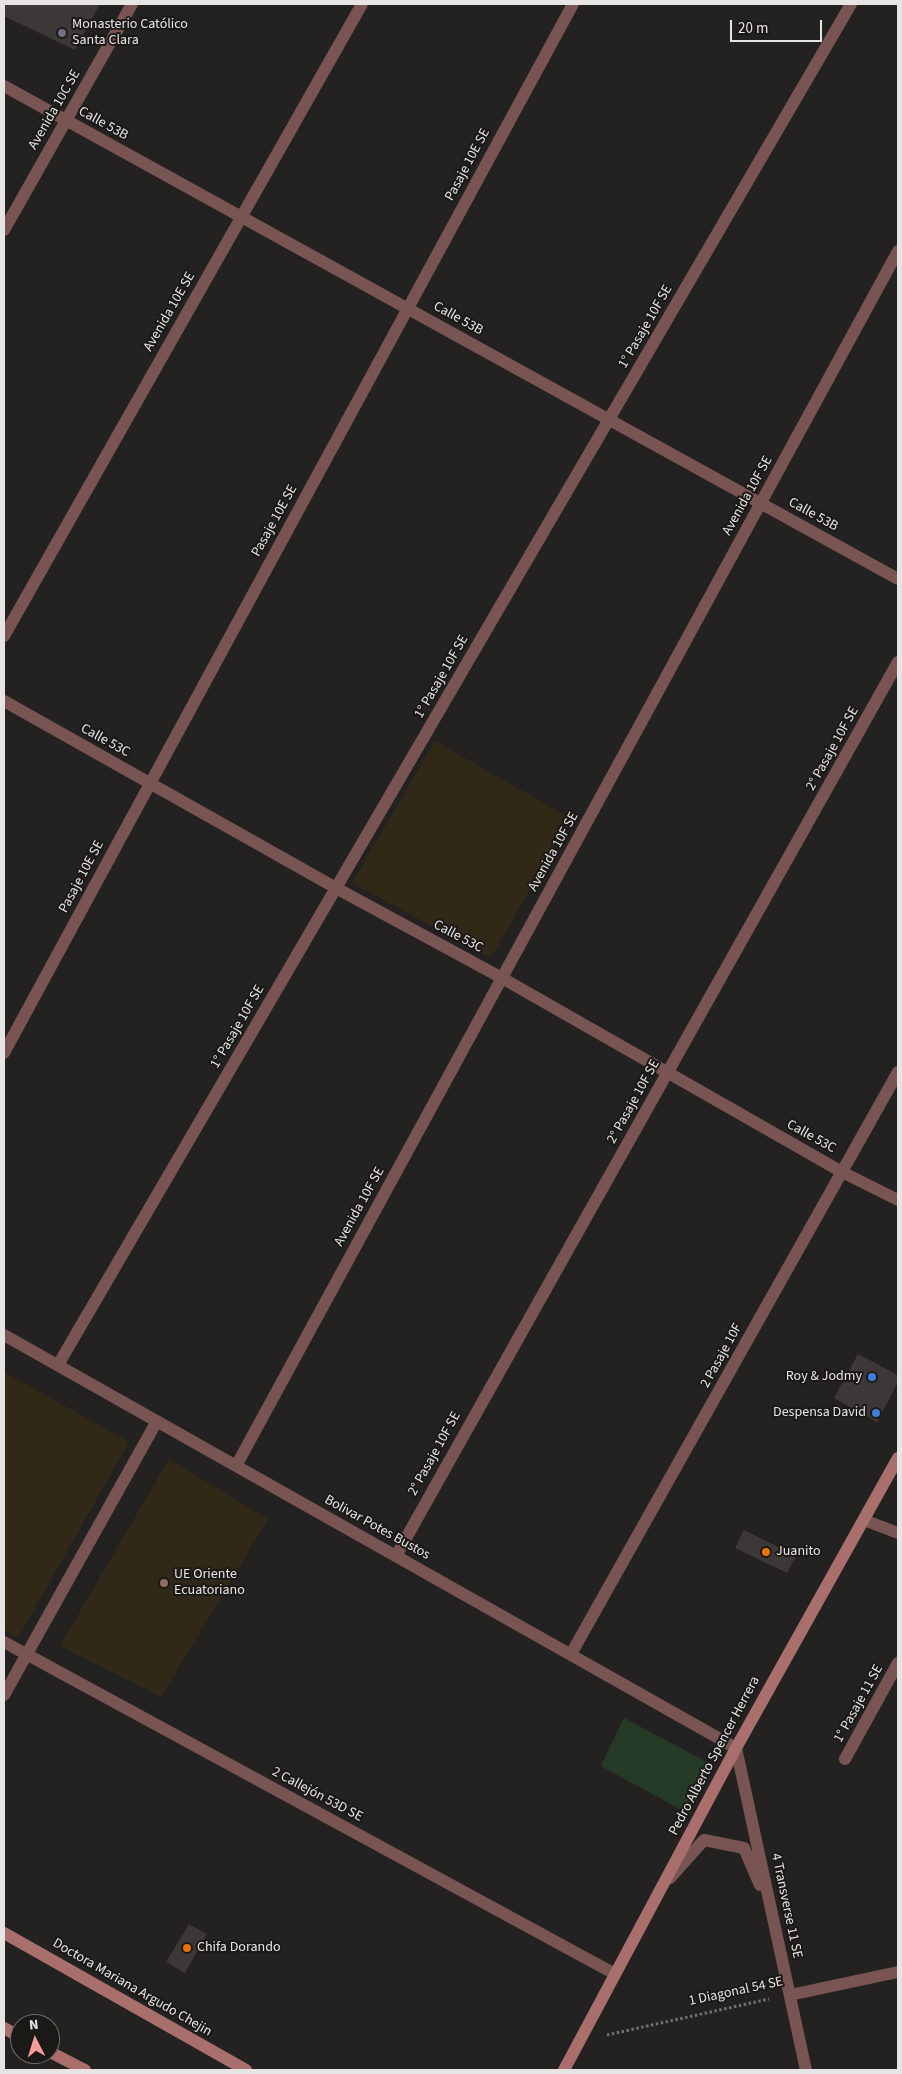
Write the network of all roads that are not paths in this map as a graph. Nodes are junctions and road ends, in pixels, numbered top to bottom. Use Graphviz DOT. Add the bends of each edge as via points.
graph roads {
  1 [pos="132,4"];
  2 [pos="362,4"];
  3 [pos="573,4"];
  4 [pos="851,4"];
  5 [pos="4,86"];
  6 [pos="66,121"];
  7 [pos="241,217"];
  8 [pos="4,230"];
  9 [pos="898,252"];
  10 [pos="408,308"];
  11 [pos="609,420"];
  12 [pos="761,503"];
  13 [pos="898,579"];
  14 [pos="4,636"];
  15 [pos="898,662"];
  16 [pos="4,701"];
  17 [pos="150,783"];
  18 [pos="336,888"];
  19 [pos="502,978"];
  20 [pos="4,1053"];
  21 [pos="898,1072"];
  22 [pos="667,1073"];
  23 [pos="842,1172"];
  24 [pos="898,1200"];
  25 [pos="4,1335"];
  26 [pos="58,1365"];
  27 [pos="157,1421"];
  28 [pos="898,1458"];
  29 [pos="236,1466"];
  30 [pos="864,1520"];
  31 [pos="898,1533"];
  32 [pos="396,1556"];
  33 [pos="4,1642"];
  34 [pos="571,1654"];
  35 [pos="27,1655"];
  36 [pos="898,1663"];
  37 [pos="4,1695"];
  38 [pos="736,1748"];
  39 [pos="845,1759"];
  40 [pos="662,1886"];
  41 [pos="772,1912"];
  42 [pos="4,1933"];
  43 [pos="898,1972"];
  44 [pos="615,1974"];
  45 [pos="790,1995"];
  46 [pos="60,2057"];
  47 [pos="85,2070"];
  48 [pos="246,2070"];
  49 [pos="564,2070"];
  50 [pos="806,2070"];
  1 -- 6 [label="street, Avenida 10C SE"];
  2 -- 7 [label="street, Avenida 10E SE"];
  3 -- 10 [label="street, Pasaje 10E SE"];
  4 -- 11 [label="street, 1° Pasaje 10F SE"];
  5 -- 6 [label="street, Calle 53B"];
  6 -- 7 [label="street, Calle 53B"];
  6 -- 8 [label="street, Avenida 10C SE"];
  7 -- 10 [label="street, Calle 53B"];
  7 -- 14 [label="street, Avenida 10E SE"];
  9 -- 12 [label="street, Avenida 10F SE"];
  10 -- 11 [label="street, Calle 53B"];
  10 -- 17 [label="street, Pasaje 10E SE"];
  11 -- 12 [label="street, Calle 53B"];
  11 -- 18 [label="street, 1° Pasaje 10F SE"];
  12 -- 13 [label="street, Calle 53B"];
  12 -- 19 [label="street, Avenida 10F SE"];
  15 -- 22 [label="street, 2° Pasaje 10F SE"];
  16 -- 17 [label="street, Calle 53C"];
  17 -- 18 [label="street, Calle 53C"];
  17 -- 20 [label="street, Pasaje 10E SE"];
  18 -- 19 [label="street, Calle 53C"];
  18 -- 26 [label="street, 1° Pasaje 10F SE"];
  19 -- 22 [label="street, Calle 53C"];
  19 -- 29 [label="street, Avenida 10F SE"];
  21 -- 23 [label="street, 2 Pasaje 10F"];
  22 -- 23 [label="street, Calle 53C"];
  22 -- 32 [label="street, 2° Pasaje 10F SE"];
  23 -- 24 [label="street, Calle 53C"];
  23 -- 34 [label="street, 2 Pasaje 10F"];
  25 -- 26 [label="street, Bolivar Potes Bustos"];
  26 -- 27 [label="street, Bolivar Potes Bustos"];
  27 -- 29 [label="street, Bolivar Potes Bustos"];
  27 -- 35 [label="street"];
  28 -- 30 [label="street, Pedro Alberto Spencer Herrera"];
  29 -- 32 [label="street, Bolivar Potes Bustos"];
  30 -- 31 [label="street"];
  30 -- 38 [label="street, Pedro Alberto Spencer Herrera"];
  32 -- 34 [label="street, Bolivar Potes Bustos"];
  33 -- 35 [label="street, 2 Callejón 53D SE"];
  34 -- 38 [label="street, Bolivar Potes Bustos"];
  35 -- 37 [label="street"];
  35 -- 44 [label="street, 2 Callejón 53D SE"];
  36 -- 39 [label="street, 1° Pasaje 11 SE"];
  38 -- 40 [label="street, Pedro Alberto Spencer Herrera"];
  38 -- 41 [label="street, 4 Transverse 11 SE"];
  40 -- 41 [label="street" via="704,1840 744,1848"];
  40 -- 44 [label="street, Pedro Alberto Spencer Herrera"];
  41 -- 45 [label="street, 4 Transverse 11 SE"];
  42 -- 48 [label="street, Doctora Mariana Argudo Chejin"];
  43 -- 45 [label="street, 1 Diagonal 54 SE"];
  44 -- 49 [label="street, Pedro Alberto Spencer Herrera"];
  45 -- 50 [label="street, 4 Transverse 11 SE"];
  46 -- 47 [label="street"];
}
